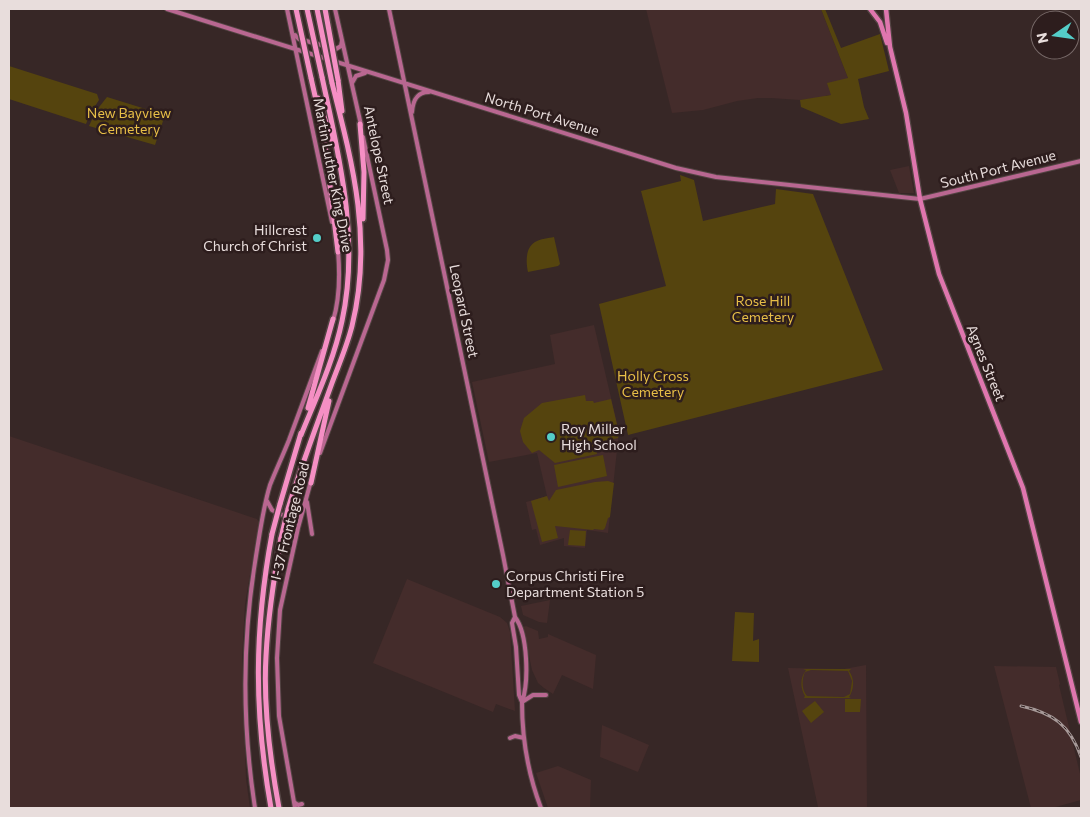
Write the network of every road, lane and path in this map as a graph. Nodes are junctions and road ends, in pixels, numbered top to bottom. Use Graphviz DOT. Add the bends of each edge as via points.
graph roads {
  1 [pos="166,9"];
  2 [pos="287,9"];
  3 [pos="296,9"];
  4 [pos="307,9"];
  5 [pos="317,9"];
  6 [pos="325,9"];
  7 [pos="335,9"];
  8 [pos="389,9"];
  9 [pos="870,9"];
  10 [pos="886,9"];
  11 [pos="292,28"];
  12 [pos="342,40"];
  13 [pos="890,47"];
  14 [pos="296,49"];
  15 [pos="348,66"];
  16 [pos="367,72"];
  17 [pos="311,78"];
  18 [pos="335,81"];
  19 [pos="404,83"];
  20 [pos="352,85"];
  21 [pos="437,93"];
  22 [pos="360,124"];
  23 [pos="413,126"];
  24 [pos="1081,161"];
  25 [pos="339,164"];
  26 [pos="920,199"];
  27 [pos="362,250"];
  28 [pos="387,250"];
  29 [pos="338,252"];
  30 [pos="333,319"];
  31 [pos="342,359"];
  32 [pos="300,435"];
  33 [pos="311,483"];
  34 [pos="267,499"];
  35 [pos="306,499"];
  36 [pos="302,512"];
  37 [pos="262,514"];
  38 [pos="312,534"];
  39 [pos="515,617"];
  40 [pos="546,695"];
  41 [pos="522,702"];
  42 [pos="1081,722"];
  43 [pos="510,738"];
  44 [pos="524,738"];
  45 [pos="294,802"];
  46 [pos="302,804"];
  47 [pos="279,806"];
  48 [pos="254,808"];
  49 [pos="270,808"];
  50 [pos="295,808"];
  51 [pos="541,808"];
  1 -- 14 [label="main road, North Port Avenue"];
  2 -- 11 [label="main road, Martin Luther King Drive"];
  3 -- 17 [label="highway, bridge"];
  4 -- 25 [label="highway, bridge"];
  5 -- 18 [label="highway, bridge"];
  6 -- 18 [label="highway, bridge"];
  7 -- 12 [label="main road, Antelope Street"];
  8 -- 19 [label="main road, Leopard Street"];
  9 -- 13 [label="main road" via="880,22"];
  10 -- 13 [label="main road, Agnes Street"];
  11 -- 12 [label="main road" via="299,39 333,49 341,46"];
  11 -- 14 [label="main road, Martin Luther King Drive"];
  12 -- 15 [label="main road, Antelope Street"];
  13 -- 26 [label="main road, Agnes Street" via="906,113"];
  14 -- 15 [label="main road, North Port Avenue"];
  14 -- 29 [label="main road, Martin Luther King Drive"];
  15 -- 16 [label="main road, North Port Avenue"];
  15 -- 20 [label="main road, Antelope Street"];
  16 -- 19 [label="main road, North Port Avenue"];
  16 -- 20 [label="main road" via="356,76"];
  17 -- 25 [label="highway"];
  17 -- 29 [label="highway" via="324,136"];
  18 -- 27 [label="highway" via="358,200"];
  19 -- 21 [label="main road, North Port Avenue"];
  19 -- 23 [label="main road, Leopard Street"];
  20 -- 22 [label="main road, Antelope Street"];
  21 -- 23 [label="main road" via="425,92 416,96 412,110"];
  21 -- 26 [label="main road, North Port Avenue" via="692,172"];
  22 -- 27 [label="highway" via="364,172"];
  22 -- 28 [label="main road, Antelope Street"];
  23 -- 39 [label="main road, Leopard Street"];
  24 -- 26 [label="main road, South Port Avenue"];
  25 -- 32 [label="highway" via="350,241 348,290 336,345"];
  26 -- 42 [label="main road, Agnes Street" via="944,288 1023,488"];
  27 -- 31 [label="highway" via="356,308"];
  28 -- 33 [label="main road, I-37 Frontage Road" via="384,280 324,439"];
  29 -- 30 [label="main road, Martin Luther King Drive" via="339,283"];
  30 -- 32 [label="highway"];
  30 -- 34 [label="main road, Martin Luther King Drive"];
  31 -- 33 [label="highway" via="328,403"];
  31 -- 47 [label="highway, bridge" via="298,475 281,538 270,603 266,656 268,724"];
  32 -- 49 [label="highway, bridge" via="272,534 259,640 258,718"];
  33 -- 35 [label="main road, I-37 Frontage Road"];
  34 -- 36 [label="main road" via="272,510 289,517"];
  34 -- 37 [label="main road, Martin Luther King Drive"];
  35 -- 36 [label="main road, I-37 Frontage Road"];
  35 -- 38 [label="main road"];
  36 -- 45 [label="main road, I-37 Frontage Road" via="280,610 276,658 279,716"];
  37 -- 48 [label="main road, I-37 Frontage Road" via="251,584 244,681"];
  39 -- 41 [label="main road, Leopard Street" via="512,623"];
  39 -- 41 [label="main road, Leopard Street" via="526,655"];
  40 -- 41 [label="main road" via="533,695"];
  41 -- 44 [label="main road, Leopard Street"];
  43 -- 44 [label="main road"];
  44 -- 51 [label="main road, Leopard Street"];
  45 -- 46 [label="main road"];
  45 -- 50 [label="main road, I-37 Frontage Road"];
}
